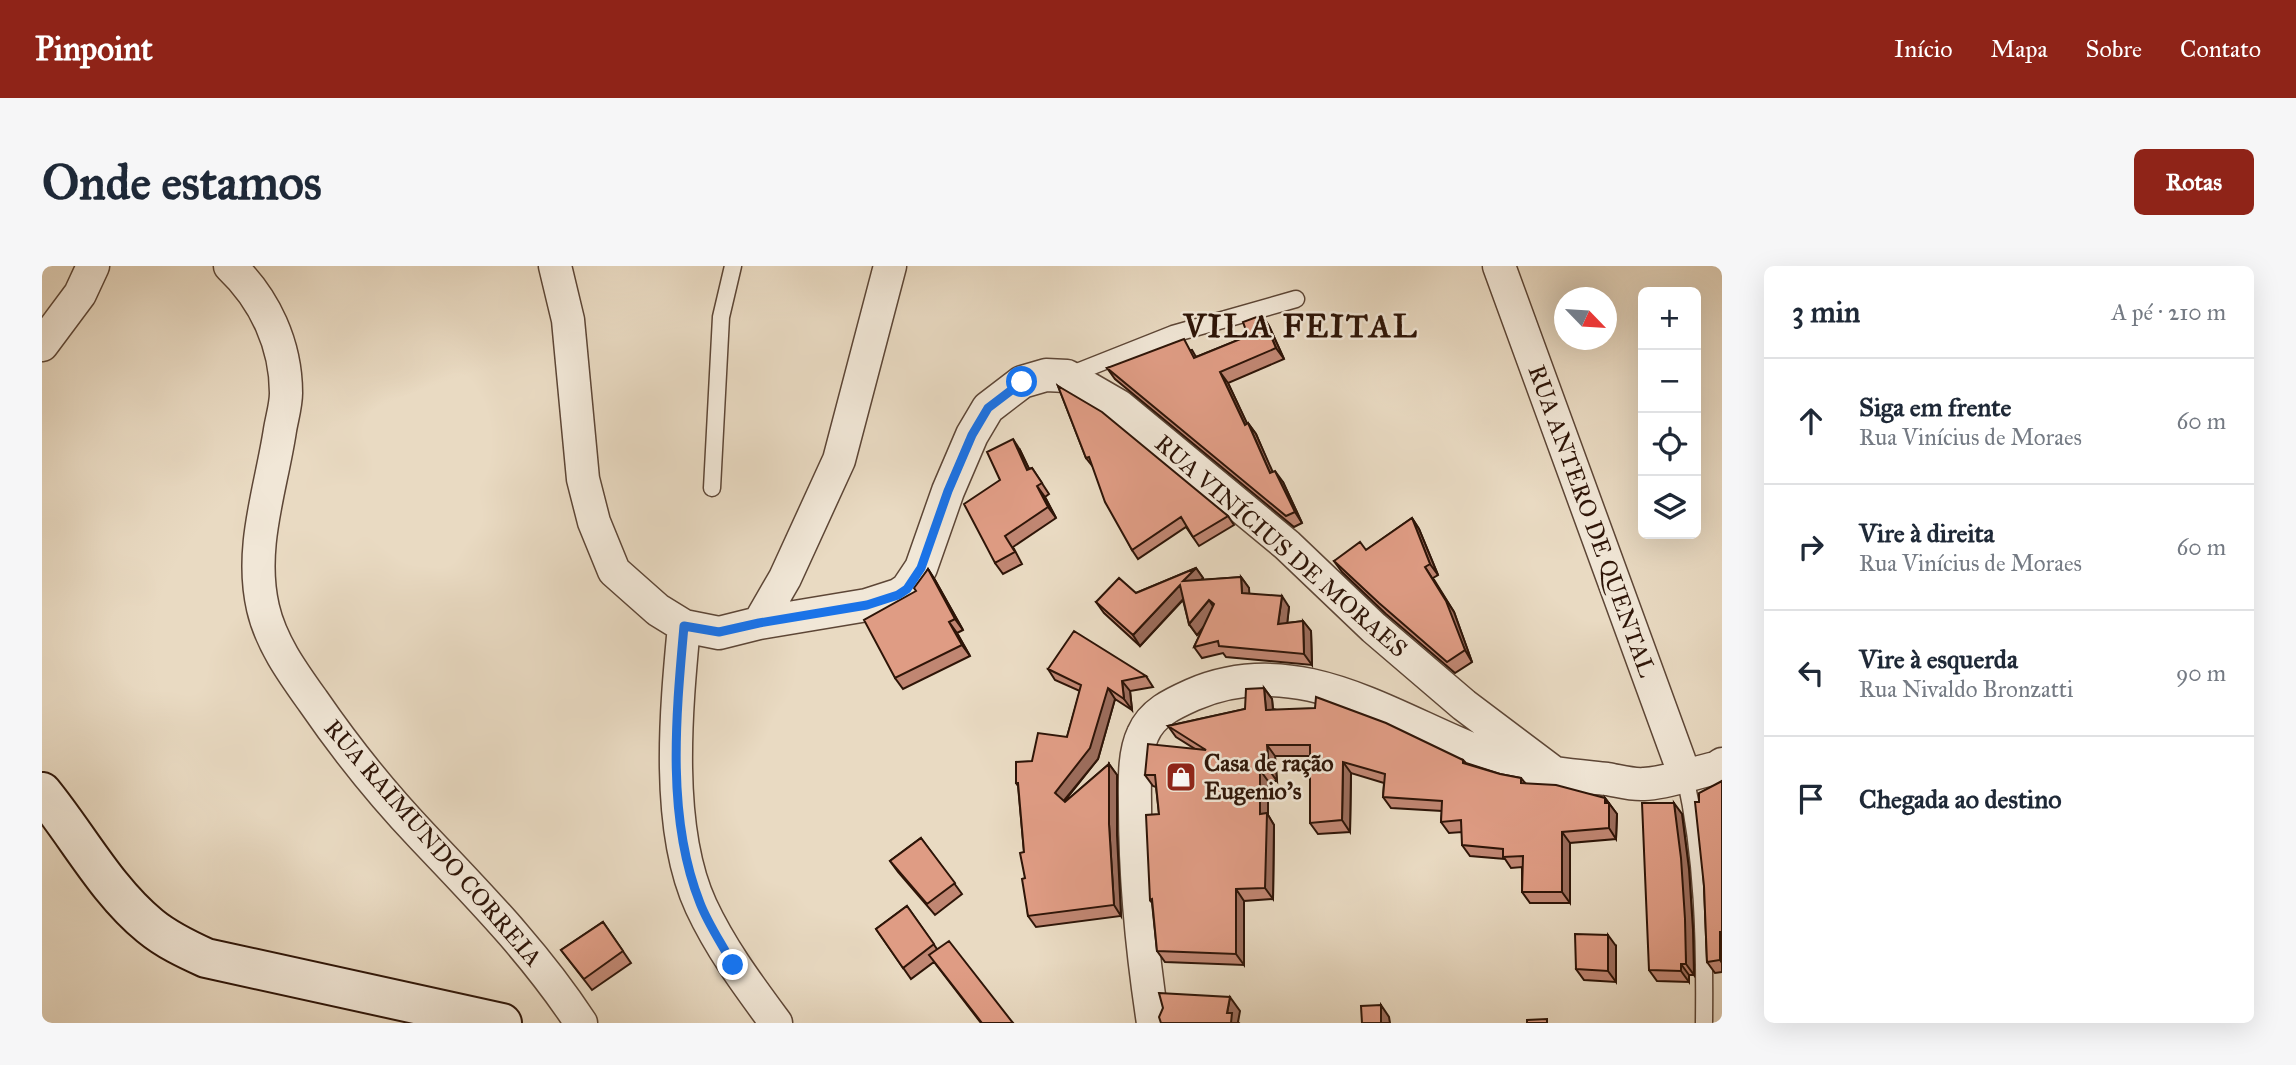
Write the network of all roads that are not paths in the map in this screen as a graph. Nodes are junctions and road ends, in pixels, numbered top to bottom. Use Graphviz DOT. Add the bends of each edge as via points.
graph roads {
  1 [pos="93,266"];
  2 [pos="230,266"];
  3 [pos="555,266"];
  4 [pos="733,266"];
  5 [pos="890,266"];
  6 [pos="1499,266"];
  7 [pos="1296,299"];
  8 [pos="42,345"];
  9 [pos="1067,376"];
  10 [pos="712,488"];
  11 [pos="759,623"];
  12 [pos="684,626"];
  13 [pos="1722,764"];
  14 [pos="1553,772"];
  15 [pos="1685,775"];
  16 [pos="42,792"];
  17 [pos="502,1023"];
  18 [pos="581,1023"];
  19 [pos="776,1023"];
  20 [pos="1153,1023"];
  21 [pos="1704,1023"];
  1 -- 8 [label="street" via="80,294"];
  2 -- 18 [label="street, RUA RAIMUNDO CORREIA" via="261,301 279,342 286,394 259,551 263,610 271,631 287,663 360,764 526,948"];
  3 -- 12 [label="street" via="568,320 583,479 594,522 614,571 658,611"];
  4 -- 10 [label="lane" via="721,317"];
  5 -- 11 [label="street" via="839,460 785,578"];
  6 -- 15 [label="street, RUA ANTERO DE QUENTAL"];
  7 -- 9 [label="lane" via="1173,334"];
  9 -- 11 [label="street" via="1046,375 1022,382 988,408 948,491 921,568 907,589 867,605"];
  9 -- 14 [label="street, RUA VINÍCIUS DE MORAES" via="1119,406 1287,545 1464,705"];
  11 -- 12 [label="street" via="719,632"];
  12 -- 19 [label="street" via="677,698 683,850 700,904 733,965"];
  13 -- 15 [label="street"];
  14 -- 15 [label="street" via="1644,784"];
  14 -- 20 [label="street" via="1481,753 1342,692 1292,683 1249,680 1201,691 1170,705 1142,734 1136,770 1135,861"];
  15 -- 21 [label="lane" via="1700,867"];
  16 -- 17 [label="street" via="124,901 175,944 206,958"];
}
